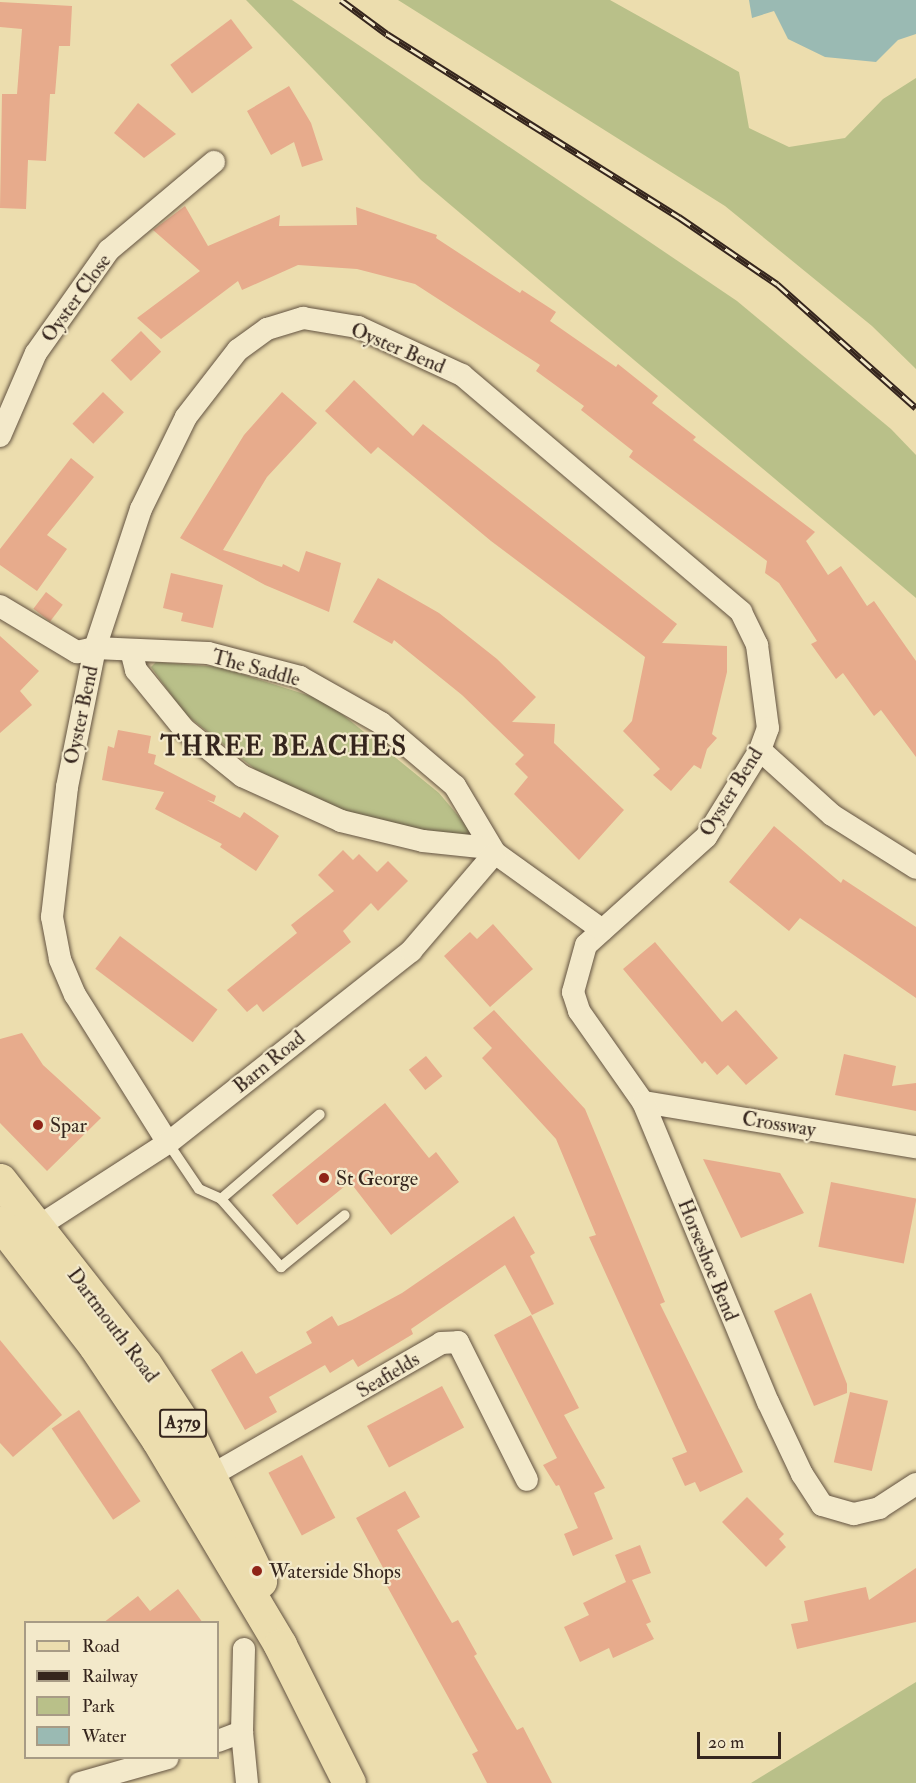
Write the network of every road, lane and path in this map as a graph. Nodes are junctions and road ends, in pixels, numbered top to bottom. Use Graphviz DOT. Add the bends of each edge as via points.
graph roads {
  1 [pos="214,162"];
  2 [pos="0,436"];
  3 [pos="0,606"];
  4 [pos="95,648"];
  5 [pos="131,650"];
  6 [pos="760,750"];
  7 [pos="493,850"];
  8 [pos="916,868"];
  9 [pos="602,930"];
  10 [pos="643,1102"];
  11 [pos="321,1114"];
  12 [pos="168,1143"];
  13 [pos="916,1147"];
  14 [pos="0,1180"];
  15 [pos="221,1198"];
  16 [pos="345,1215"];
  17 [pos="20,1232"];
  18 [pos="527,1480"];
  19 [pos="199,1483"];
  20 [pos="916,1484"];
  21 [pos="244,1649"];
  22 [pos="242,1732"];
  23 [pos="219,1741"];
  24 [pos="164,1759"];
  25 [pos="80,1783"];
  26 [pos="248,1783"];
  27 [pos="349,1783"];
  1 -- 2 [label="street, Oyster Close" via="109,250 36,353"];
  3 -- 4 [label="street" via="77,652"];
  4 -- 5 [label="street, The Saddle"];
  4 -- 6 [label="street, Oyster Bend" via="141,509 186,417 238,350 267,329 303,318 358,327 462,375 741,612 757,645 768,728"];
  4 -- 12 [label="street, Oyster Bend" via="67,787 52,917 60,959 75,995"];
  5 -- 7 [label="street, The Saddle" via="136,670 184,729 242,776 341,821 423,841"];
  5 -- 7 [label="street, The Saddle" via="208,653 300,677 381,723 455,786"];
  6 -- 8 [label="street" via="832,815"];
  6 -- 9 [label="street, Oyster Bend" via="706,837"];
  7 -- 9 [label="street, The Saddle"];
  7 -- 12 [label="street, Barn Road" via="411,951"];
  9 -- 10 [label="street, Horseshoe Bend" via="586,945 573,992 579,1011"];
  10 -- 13 [label="street, Crossway"];
  10 -- 20 [label="street, Horseshoe Bend" via="768,1402 802,1474 822,1505 854,1514 879,1508"];
  11 -- 15 [label="lane"];
  12 -- 15 [label="lane" via="199,1189"];
  12 -- 17 [label="street, Barn Road"];
  14 -- 17 [label="main road, Dartmouth Road / A379"];
  15 -- 16 [label="lane" via="281,1267"];
  17 -- 19 [label="main road, Dartmouth Road / A379" via="108,1365"];
  18 -- 19 [label="street, Seafields" via="458,1342 441,1343"];
  19 -- 27 [label="main road, Dartmouth Road / A379"];
  21 -- 22 [label="street"];
  22 -- 23 [label="street"];
  22 -- 26 [label="street"];
  24 -- 25 [label="street"];
}
